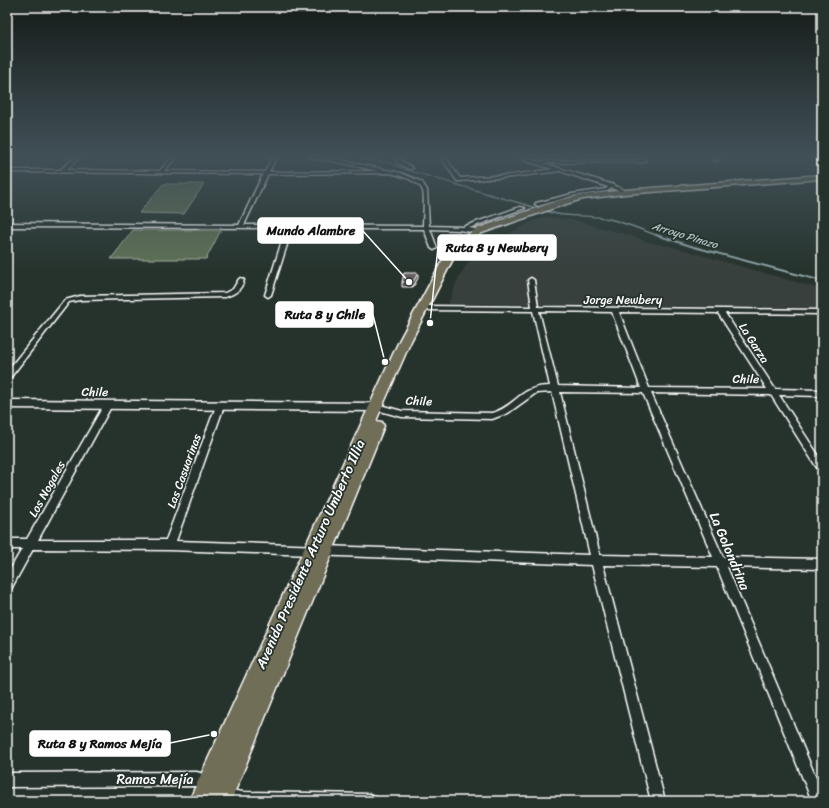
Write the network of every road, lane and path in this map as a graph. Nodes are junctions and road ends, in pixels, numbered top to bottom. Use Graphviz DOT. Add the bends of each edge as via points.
graph roads {
  1 [pos="256,195"];
  2 [pos="424,195"];
  3 [pos="574,195"];
  4 [pos="626,195"];
  5 [pos="522,208"];
  6 [pos="536,208"];
  7 [pos="7,225"];
  8 [pos="241,226"];
  9 [pos="290,226"];
  10 [pos="426,227"];
  11 [pos="465,228"];
  12 [pos="479,231"];
  13 [pos="434,248"];
  14 [pos="241,280"];
  15 [pos="531,280"];
  16 [pos="268,295"];
  17 [pos="423,308"];
  18 [pos="535,310"];
  19 [pos="615,311"];
  20 [pos="720,311"];
  21 [pos="822,312"];
  22 [pos="7,376"];
  23 [pos="556,389"];
  24 [pos="646,391"];
  25 [pos="772,392"];
  26 [pos="822,393"];
  27 [pos="7,404"];
  28 [pos="108,405"];
  29 [pos="220,406"];
  30 [pos="380,408"];
  31 [pos="822,468"];
  32 [pos="7,544"];
  33 [pos="30,544"];
  34 [pos="169,545"];
  35 [pos="319,550"];
  36 [pos="596,560"];
  37 [pos="720,562"];
  38 [pos="822,564"];
  39 [pos="7,585"];
  40 [pos="7,780"];
  41 [pos="213,794"];
  42 [pos="369,801"];
  43 [pos="658,801"];
  44 [pos="819,801"];
  1 -- 8 [label="street"];
  2 -- 10 [label="street"];
  3 -- 6 [label="street"];
  4 -- 6 [label="main road, Avenida Presidente Arturo Umberto Illia" via="621,199 576,199 546,208"];
  5 -- 11 [label="street"];
  6 -- 12 [label="main road, Avenida Presidente Arturo Umberto Illia"];
  7 -- 8 [label="street"];
  8 -- 9 [label="street"];
  9 -- 10 [label="street"];
  9 -- 16 [label="street"];
  10 -- 11 [label="street"];
  10 -- 13 [label="street"];
  11 -- 12 [label="street"];
  12 -- 17 [label="main road, Avenida Presidente Arturo Umberto Illia" via="456,246"];
  14 -- 22 [label="street" via="238,289 225,295 80,298 67,301"];
  15 -- 18 [label="street"];
  17 -- 18 [label="street, Jorge Newbery"];
  17 -- 30 [label="main road, Avenida Presidente Arturo Umberto Illia" via="422,321"];
  18 -- 19 [label="street, Jorge Newbery"];
  18 -- 23 [label="street"];
  19 -- 20 [label="street, Jorge Newbery"];
  19 -- 24 [label="street, La Golondrina"];
  20 -- 21 [label="street, Jorge Newbery"];
  20 -- 25 [label="street, La Garza"];
  23 -- 24 [label="street, Chile"];
  23 -- 30 [label="street, Chile" via="532,390 500,415 492,416 402,414"];
  23 -- 36 [label="street"];
  24 -- 25 [label="street, Chile"];
  24 -- 37 [label="street, La Golondrina"];
  25 -- 26 [label="street, Chile"];
  25 -- 31 [label="street, La Garza"];
  27 -- 28 [label="street, Chile"];
  28 -- 29 [label="street, Chile"];
  28 -- 33 [label="street, Los Nogales"];
  29 -- 30 [label="street, Chile"];
  29 -- 34 [label="street, Las Casuarinas"];
  30 -- 35 [label="main road, Avenida Presidente Arturo Umberto Illia"];
  32 -- 33 [label="street"];
  33 -- 34 [label="street"];
  33 -- 39 [label="street, Los Nogales"];
  34 -- 35 [label="street"];
  35 -- 36 [label="street"];
  35 -- 41 [label="main road, Avenida Presidente Arturo Umberto Illia"];
  36 -- 37 [label="street"];
  36 -- 43 [label="street"];
  37 -- 38 [label="street"];
  37 -- 44 [label="street, La Golondrina"];
  40 -- 41 [label="street, Ramos Mejía" via="197,779"];
  41 -- 42 [label="street, Ramos Mejía" via="243,799"];
}
